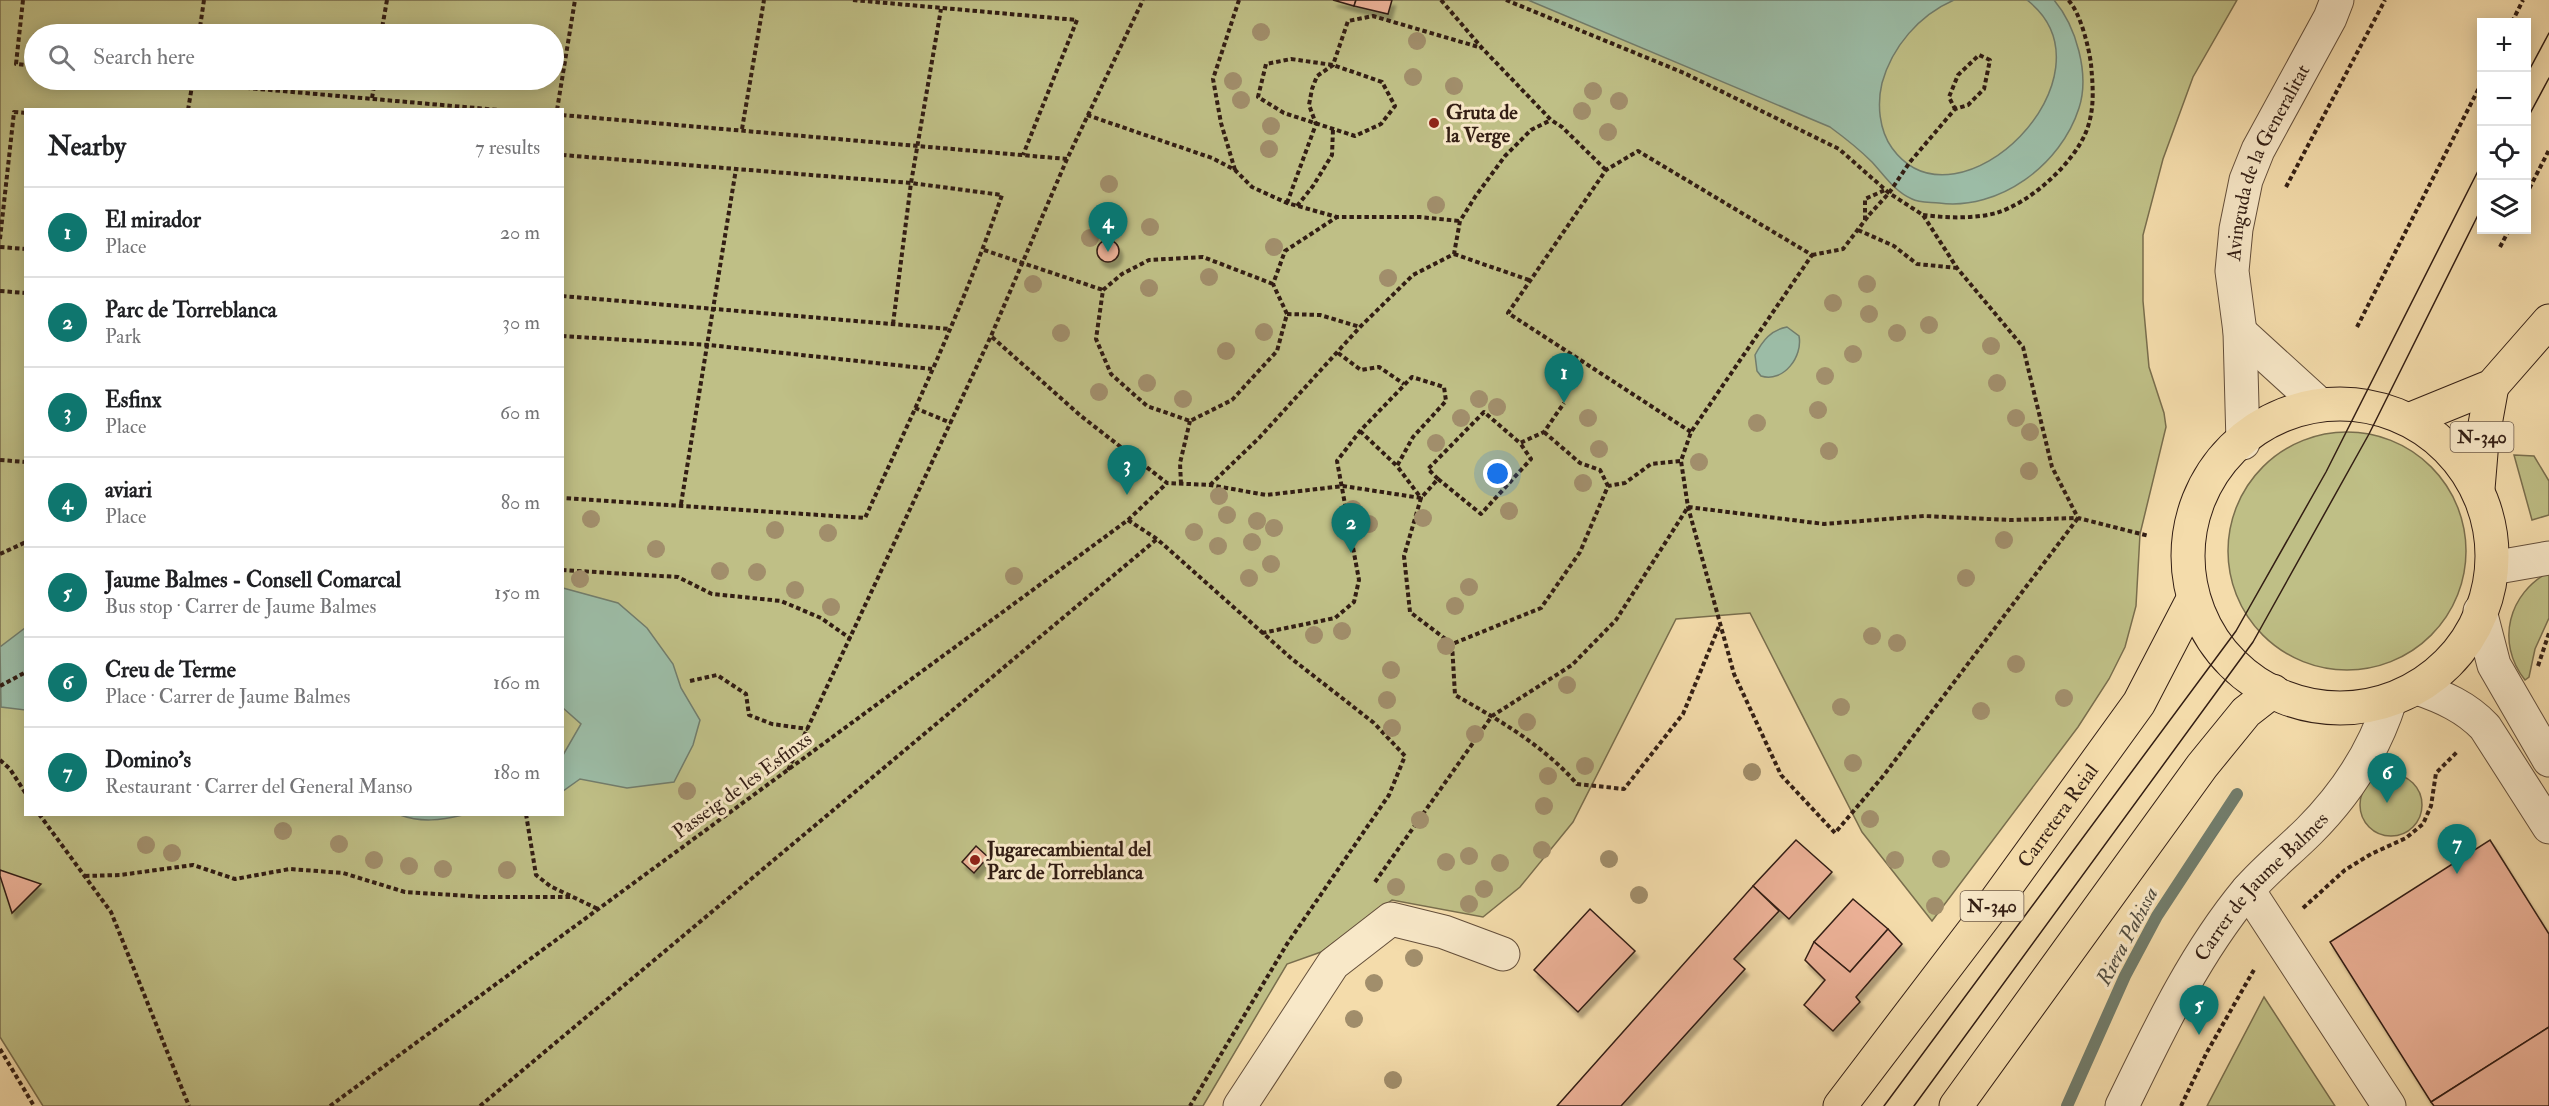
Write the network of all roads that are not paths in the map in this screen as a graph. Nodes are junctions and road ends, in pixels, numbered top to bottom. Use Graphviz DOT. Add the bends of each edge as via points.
graph roads {
  1 [pos="2337,0"];
  2 [pos="2549,321"];
  3 [pos="2240,332"];
  4 [pos="2492,386"];
  5 [pos="2319,404"];
  6 [pos="2411,419"];
  7 [pos="2243,443"];
  8 [pos="2478,489"];
  9 [pos="2549,558"];
  10 [pos="2492,568"];
  11 [pos="2192,601"];
  12 [pos="2480,611"];
  13 [pos="2273,691"];
  14 [pos="2404,695"];
  15 [pos="2549,760"];
  16 [pos="2549,827"];
  17 [pos="2248,890"];
  18 [pos="1503,954"];
  19 [pos="1240,1106"];
  20 [pos="1840,1106"];
  21 [pos="1956,1106"];
  22 [pos="2121,1106"];
  23 [pos="2389,1106"];
  1 -- 3 [label="street, Avinguda de la Generalitat" via="2246,180 2235,229 2242,271"];
  2 -- 4 [label="main road, N-340"];
  3 -- 5 [label="street"];
  3 -- 7 [label="street, Avinguda de la Generalitat"];
  4 -- 6 [label="main road, N-340"];
  4 -- 8 [label="main road, N-340"];
  5 -- 6 [label="main road, N-340" via="2348,401 2381,407"];
  5 -- 7 [label="main road, N-340" via="2276,419"];
  6 -- 8 [label="main road, N-340" via="2448,447"];
  7 -- 11 [label="main road, N-340" via="2217,473 2196,511 2186,554"];
  8 -- 10 [label="main road, N-340" via="2492,543"];
  9 -- 10 [label="street"];
  10 -- 12 [label="main road, N-340"];
  11 -- 13 [label="main road, N-340" via="2206,634 2224,657"];
  11 -- 20 [label="main road, Carretera Reial / N-340" via="2139,703 1990,909"];
  12 -- 14 [label="main road, N-340" via="2469,637 2450,660"];
  12 -- 15 [label="street" via="2494,665"];
  13 -- 14 [label="main road, N-340" via="2300,702 2335,708"];
  13 -- 21 [label="main road" via="2246,712 2202,766"];
  14 -- 16 [label="street" via="2448,699 2473,714"];
  14 -- 17 [label="street, Carrer de Jaume Balmes" via="2346,790"];
  17 -- 22 [label="street, Carrer de Jaume Balmes" via="2206,947"];
  17 -- 23 [label="street"];
  18 -- 19 [label="street" via="1444,932 1391,919 1333,964"];
}
